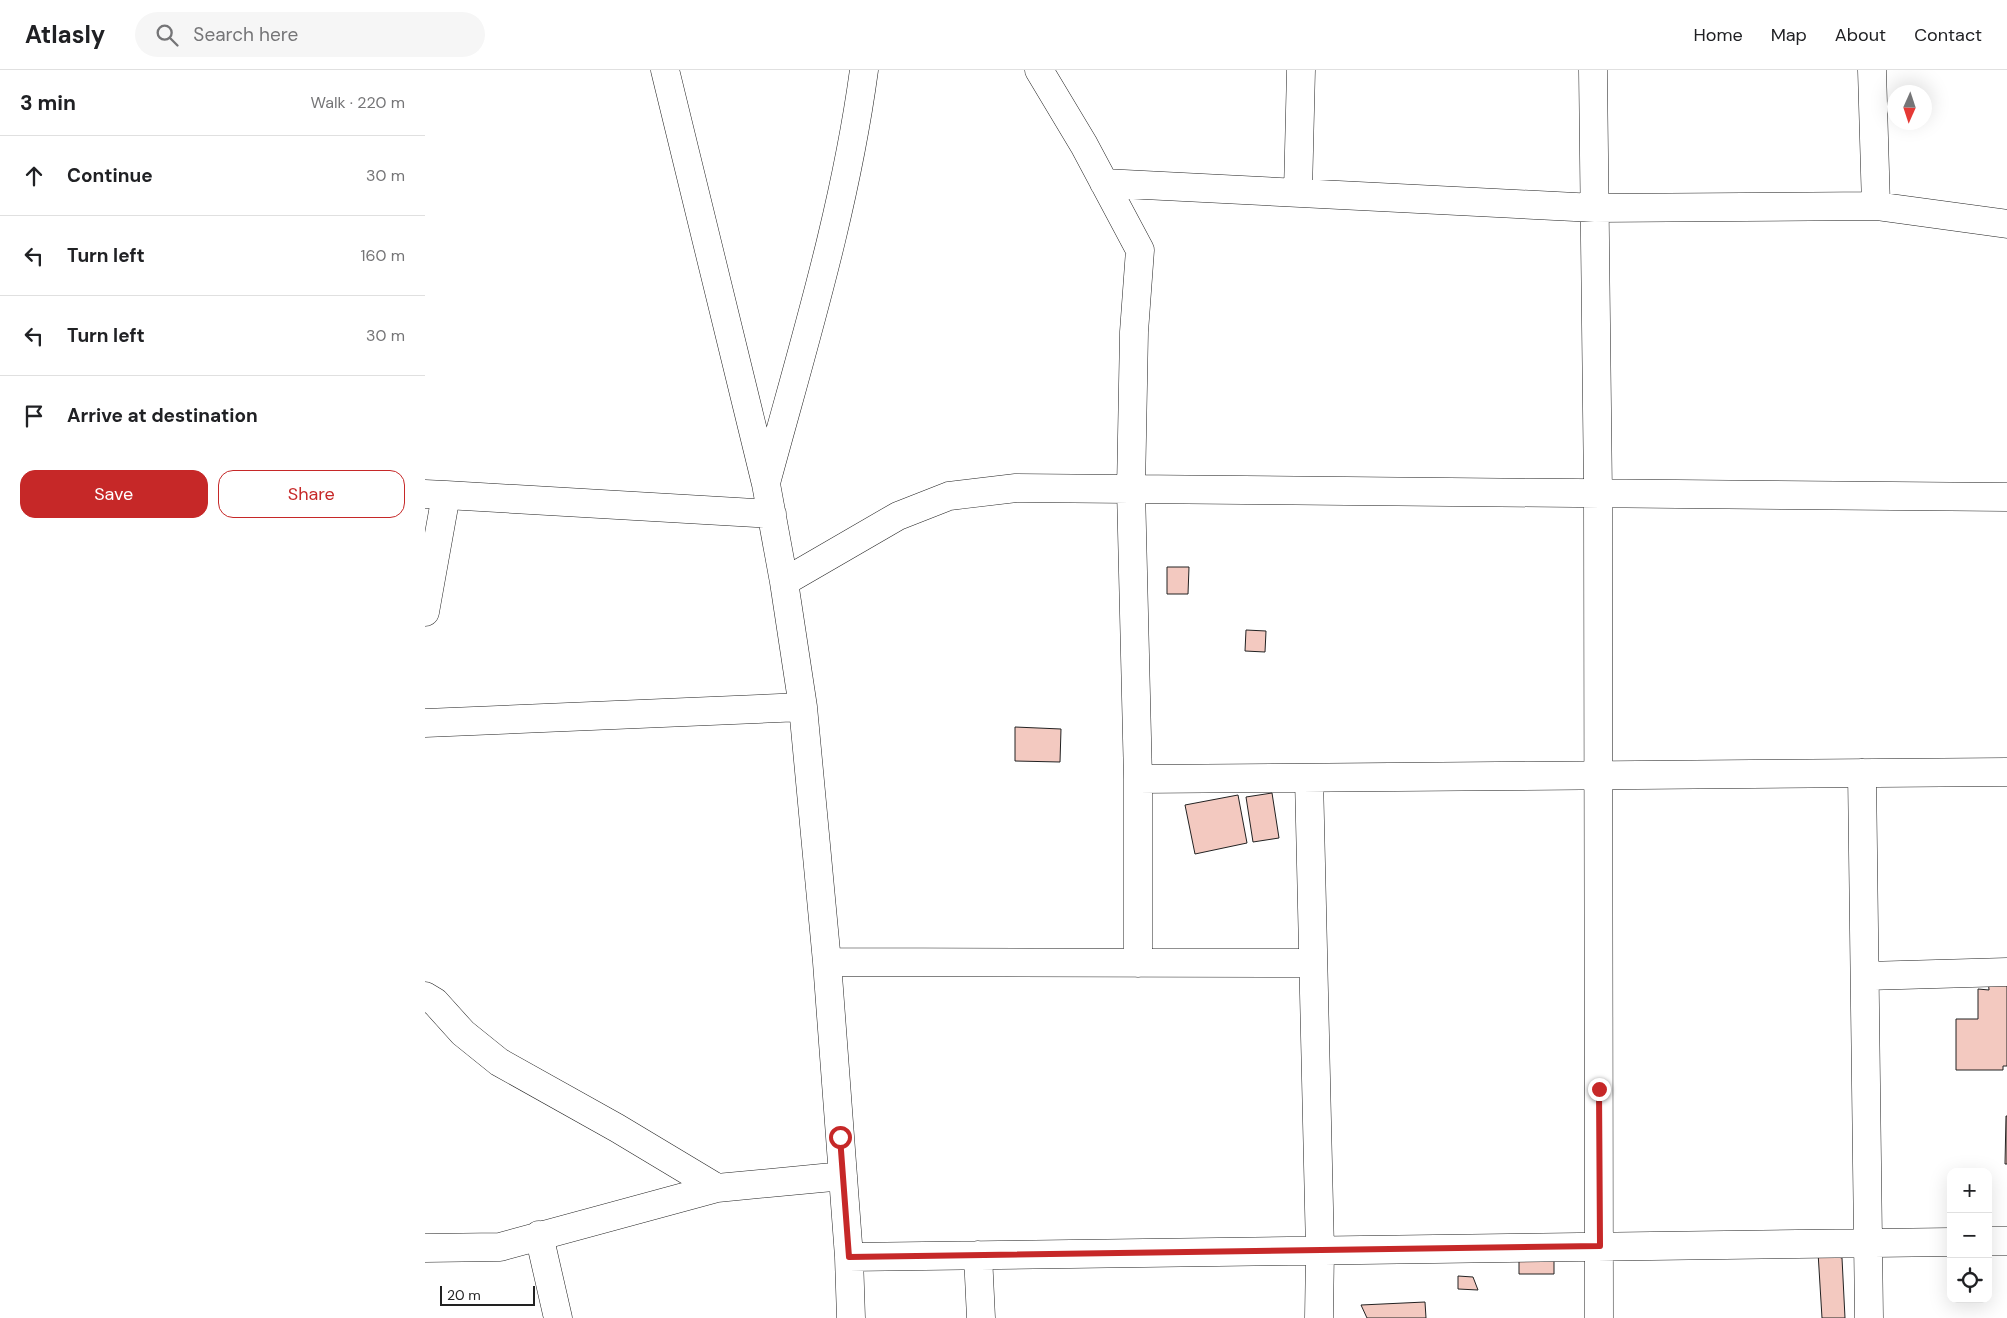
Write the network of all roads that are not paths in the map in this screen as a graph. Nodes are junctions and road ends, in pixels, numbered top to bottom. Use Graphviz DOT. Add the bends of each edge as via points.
graph roads {
  1 [pos="665,70"];
  2 [pos="864,70"];
  3 [pos="1039,70"];
  4 [pos="1301,70"];
  5 [pos="1593,70"];
  6 [pos="1873,70"];
  7 [pos="1104,183"];
  8 [pos="1297,192"];
  9 [pos="1876,206"];
  10 [pos="1595,208"];
  11 [pos="2007,224"];
  12 [pos="766,484"];
  13 [pos="1131,489"];
  14 [pos="1598,493"];
  15 [pos="435,494"];
  16 [pos="2007,497"];
  17 [pos="772,514"];
  18 [pos="784,582"];
  19 [pos="425,612"];
  20 [pos="803,707"];
  21 [pos="425,723"];
  22 [pos="2007,772"];
  23 [pos="1862,773"];
  24 [pos="1598,776"];
  25 [pos="1309,778"];
  26 [pos="1138,779"];
  27 [pos="827,962"];
  28 [pos="1138,963"];
  29 [pos="1313,963"];
  30 [pos="2007,972"];
  31 [pos="1866,976"];
  32 [pos="425,996"];
  33 [pos="843,1176"];
  34 [pos="717,1188"];
  35 [pos="539,1236"];
  36 [pos="2007,1241"];
  37 [pos="1947,1242"];
  38 [pos="1992,1242"];
  39 [pos="1868,1243"];
  40 [pos="1600,1246"];
  41 [pos="425,1248"];
  42 [pos="1320,1250"];
  43 [pos="979,1255"];
  44 [pos="849,1257"];
  45 [pos="558,1318"];
  46 [pos="851,1318"];
  47 [pos="981,1318"];
  48 [pos="1319,1318"];
  49 [pos="1599,1318"];
  50 [pos="1869,1318"];
  1 -- 12 [label="street"];
  2 -- 12 [label="street" via="857,126 835,227"];
  3 -- 7 [label="street"];
  4 -- 8 [label="street"];
  5 -- 10 [label="street"];
  6 -- 9 [label="street"];
  7 -- 8 [label="street"];
  7 -- 13 [label="street" via="1140,250 1133,332"];
  8 -- 10 [label="street"];
  9 -- 10 [label="street"];
  9 -- 11 [label="street"];
  10 -- 14 [label="street"];
  12 -- 17 [label="street"];
  13 -- 14 [label="street"];
  13 -- 18 [label="street" via="1016,488 949,496 898,516"];
  13 -- 26 [label="street"];
  14 -- 16 [label="street"];
  14 -- 24 [label="street"];
  15 -- 17 [label="street"];
  15 -- 19 [label="street"];
  17 -- 18 [label="street"];
  18 -- 20 [label="street"];
  20 -- 21 [label="street"];
  20 -- 27 [label="street"];
  22 -- 23 [label="street"];
  23 -- 24 [label="street"];
  23 -- 31 [label="street"];
  24 -- 25 [label="street"];
  24 -- 40 [label="street"];
  25 -- 26 [label="street"];
  25 -- 29 [label="street"];
  26 -- 28 [label="street"];
  27 -- 28 [label="street"];
  27 -- 33 [label="street"];
  28 -- 29 [label="street"];
  29 -- 42 [label="street"];
  30 -- 31 [label="street"];
  31 -- 39 [label="street"];
  32 -- 34 [label="street" via="499,1062"];
  33 -- 34 [label="street"];
  33 -- 44 [label="street"];
  34 -- 35 [label="street"];
  35 -- 41 [label="street" via="500,1247"];
  35 -- 45 [label="street"];
  36 -- 38 [label="street"];
  37 -- 39 [label="street"];
  39 -- 40 [label="street"];
  39 -- 50 [label="street"];
  40 -- 42 [label="street"];
  40 -- 49 [label="street"];
  42 -- 43 [label="street"];
  42 -- 48 [label="street"];
  43 -- 44 [label="street"];
  43 -- 47 [label="street"];
  44 -- 46 [label="street"];
}
